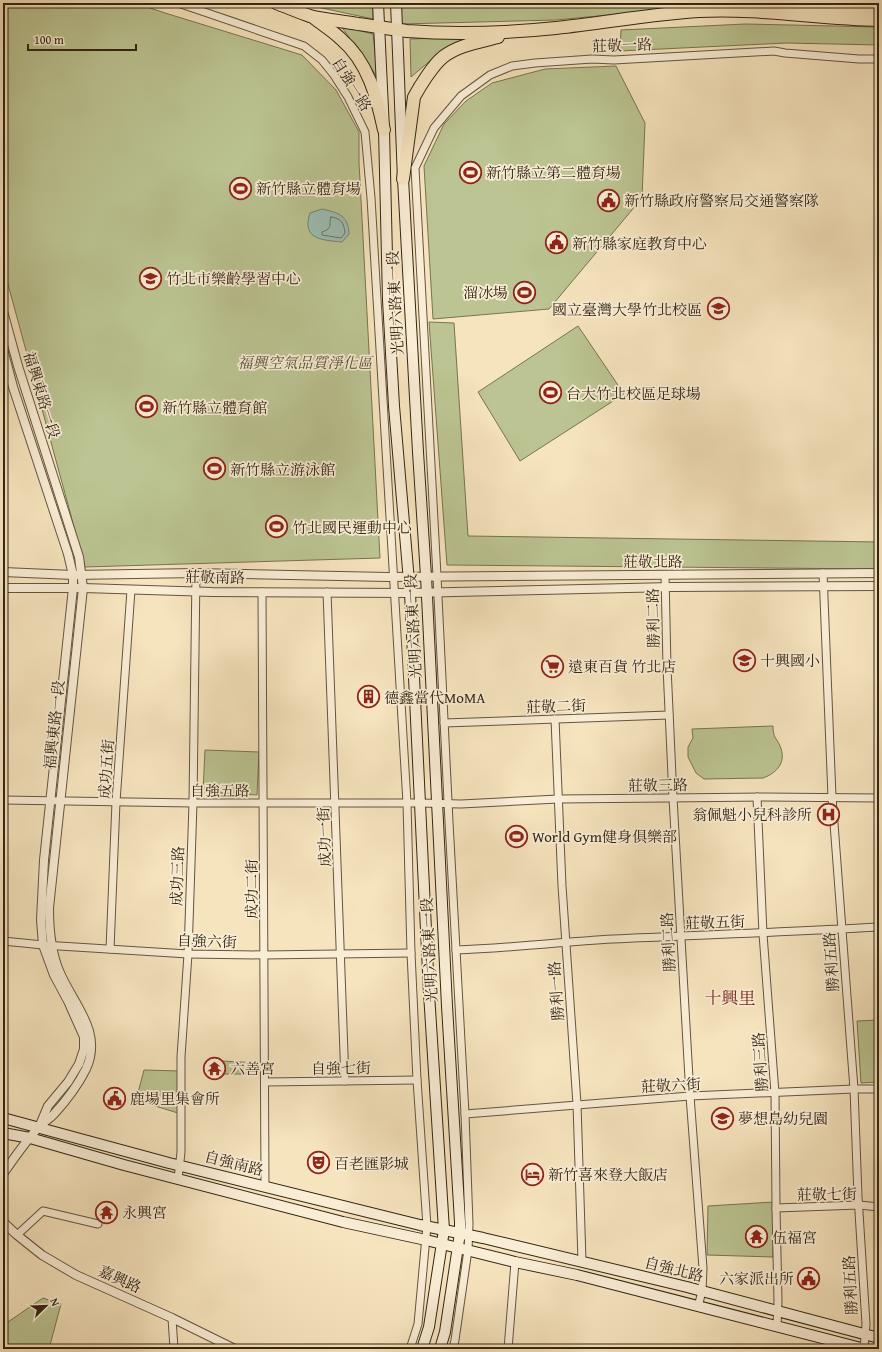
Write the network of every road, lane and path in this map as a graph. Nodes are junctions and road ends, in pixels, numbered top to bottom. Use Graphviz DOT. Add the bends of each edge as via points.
graph roads {
  1 [pos="178,3"];
  2 [pos="276,3"];
  3 [pos="378,3"];
  4 [pos="396,3"];
  5 [pos="773,3"];
  6 [pos="879,11"];
  7 [pos="311,16"];
  8 [pos="879,20"];
  9 [pos="380,27"];
  10 [pos="398,30"];
  11 [pos="516,31"];
  12 [pos="879,59"];
  13 [pos="384,130"];
  14 [pos="365,132"];
  15 [pos="416,168"];
  16 [pos="403,179"];
  17 [pos="388,300"];
  18 [pos="3,310"];
  19 [pos="378,324"];
  20 [pos="3,349"];
  21 [pos="3,572"];
  22 [pos="196,573"];
  23 [pos="879,573"];
  24 [pos="73,574"];
  25 [pos="82,574"];
  26 [pos="823,574"];
  27 [pos="665,575"];
  28 [pos="394,576"];
  29 [pos="408,576"];
  30 [pos="426,576"];
  31 [pos="437,576"];
  32 [pos="824,586"];
  33 [pos="879,586"];
  34 [pos="3,588"];
  35 [pos="73,588"];
  36 [pos="83,588"];
  37 [pos="665,588"];
  38 [pos="131,590"];
  39 [pos="197,591"];
  40 [pos="262,592"];
  41 [pos="327,592"];
  42 [pos="395,592"];
  43 [pos="438,592"];
  44 [pos="410,593"];
  45 [pos="427,593"];
  46 [pos="669,715"];
  47 [pos="555,719"];
  48 [pos="444,723"];
  49 [pos="757,797"];
  50 [pos="832,797"];
  51 [pos="673,798"];
  52 [pos="879,798"];
  53 [pos="558,799"];
  54 [pos="3,800"];
  55 [pos="50,801"];
  56 [pos="60,801"];
  57 [pos="116,802"];
  58 [pos="335,802"];
  59 [pos="193,803"];
  60 [pos="264,803"];
  61 [pos="407,803"];
  62 [pos="420,803"];
  63 [pos="437,803"];
  64 [pos="448,803"];
  65 [pos="879,927"];
  66 [pos="842,929"];
  67 [pos="763,934"];
  68 [pos="681,936"];
  69 [pos="3,941"];
  70 [pos="566,942"];
  71 [pos="43,945"];
  72 [pos="52,945"];
  73 [pos="110,949"];
  74 [pos="456,950"];
  75 [pos="411,953"];
  76 [pos="188,954"];
  77 [pos="341,954"];
  78 [pos="264,955"];
  79 [pos="417,1080"];
  80 [pos="345,1081"];
  81 [pos="265,1082"];
  82 [pos="854,1089"];
  83 [pos="879,1089"];
  84 [pos="775,1093"];
  85 [pos="690,1096"];
  86 [pos="577,1104"];
  87 [pos="465,1114"];
  88 [pos="3,1118"];
  89 [pos="39,1127"];
  90 [pos="3,1133"];
  91 [pos="30,1138"];
  92 [pos="179,1165"];
  93 [pos="3,1174"];
  94 [pos="178,1179"];
  95 [pos="265,1186"];
  96 [pos="859,1205"];
  97 [pos="879,1207"];
  98 [pos="776,1208"];
  99 [pos="3,1222"];
  100 [pos="98,1224"];
  101 [pos="427,1226"];
  102 [pos="444,1230"];
  103 [pos="465,1234"];
  104 [pos="17,1236"];
  105 [pos="426,1240"];
  106 [pos="442,1244"];
  107 [pos="457,1248"];
  108 [pos="468,1250"];
  109 [pos="582,1261"];
  110 [pos="515,1262"];
  111 [pos="702,1292"];
  112 [pos="698,1306"];
  113 [pos="778,1311"];
  114 [pos="172,1318"];
  115 [pos="777,1326"];
  116 [pos="866,1334"];
  117 [pos="879,1338"];
  118 [pos="174,1349"];
  119 [pos="235,1349"];
  120 [pos="410,1349"];
  121 [pos="422,1349"];
  122 [pos="440,1349"];
  123 [pos="452,1349"];
  124 [pos="508,1349"];
  125 [pos="865,1349"];
  1 -- 14 [label="street, 自強一路" via="304,46 322,60 334,75"];
  2 -- 7 [label="highway"];
  3 -- 9 [label="main road, 光明六路東一段"];
  4 -- 10 [label="main road, 光明六路東一段"];
  5 -- 6 [label="highway"];
  7 -- 9 [label="highway"];
  7 -- 13 [label="highway" via="342,39 362,65 375,91"];
  8 -- 11 [label="highway" via="772,12 700,11"];
  9 -- 10 [label="highway"];
  9 -- 13 [label="main road, 光明六路東一段"];
  10 -- 11 [label="highway" via="457,33"];
  10 -- 16 [label="main road, 光明六路東一段"];
  11 -- 16 [label="highway" via="457,49 442,57 432,70 414,97"];
  12 -- 15 [label="street, 莊敬一路" via="785,53 774,50 614,60 592,59 512,66 490,75 461,96 434,128"];
  13 -- 17 [label="main road, 光明六路東一段"];
  14 -- 19 [label="street, 光明六路東一段"];
  15 -- 31 [label="street, 光明六路東一段"];
  16 -- 30 [label="main road, 光明六路東一段"];
  17 -- 19 [label="street"];
  17 -- 29 [label="main road, 光明六路東一段"];
  18 -- 25 [label="street, 福興東路一段"];
  19 -- 28 [label="street, 光明六路東一段"];
  20 -- 24 [label="street, 福興東路一段"];
  21 -- 24 [label="street, 莊敬南路"];
  22 -- 25 [label="street, 莊敬南路"];
  22 -- 28 [label="street, 莊敬南路"];
  22 -- 39 [label="street, 成功三路"];
  23 -- 26 [label="street, 莊敬北路"];
  24 -- 25 [label="street, 莊敬南路"];
  24 -- 35 [label="street, 福興東路一段"];
  25 -- 36 [label="street, 福興東路一段"];
  26 -- 27 [label="street, 莊敬北路"];
  26 -- 32 [label="street, 勝利五路"];
  27 -- 31 [label="street, 莊敬北路"];
  27 -- 37 [label="street, 勝利二路"];
  28 -- 29 [label="street, 莊敬南路"];
  28 -- 42 [label="street, 光明六路東一段"];
  29 -- 30 [label="street, 莊敬南路"];
  29 -- 44 [label="main road, 光明六路東一段"];
  30 -- 31 [label="street, 莊敬北路"];
  30 -- 45 [label="main road, 光明六路東一段"];
  31 -- 43 [label="street, 光明六路東一段"];
  32 -- 33 [label="street, 莊敬北路"];
  32 -- 37 [label="street, 莊敬北路"];
  32 -- 50 [label="street, 勝利五路"];
  34 -- 35 [label="street, 莊敬南路"];
  35 -- 36 [label="street, 莊敬南路"];
  35 -- 55 [label="street, 福興東路一段"];
  36 -- 38 [label="street, 莊敬南路"];
  36 -- 56 [label="street, 福興東路一段"];
  37 -- 43 [label="street, 莊敬北路"];
  37 -- 46 [label="street, 勝利二路"];
  38 -- 39 [label="street, 莊敬南路"];
  38 -- 57 [label="street, 成功五街"];
  39 -- 40 [label="street, 莊敬南路"];
  39 -- 59 [label="street, 成功三路"];
  40 -- 41 [label="street, 莊敬南路"];
  40 -- 60 [label="street, 成功二街"];
  41 -- 42 [label="street, 莊敬南路"];
  41 -- 58 [label="street, 成功一街"];
  42 -- 44 [label="street, 莊敬南路"];
  42 -- 61 [label="street, 光明六路東一段"];
  43 -- 45 [label="street, 莊敬北路"];
  43 -- 48 [label="street, 光明六路東一段"];
  44 -- 45 [label="street, 莊敬南路"];
  44 -- 62 [label="main road, 光明六路東一段"];
  45 -- 63 [label="main road, 光明六路東一段"];
  46 -- 47 [label="street, 莊敬二街"];
  46 -- 51 [label="street, 勝利二路"];
  47 -- 48 [label="street, 莊敬二街"];
  47 -- 53 [label="street, 勝利一路"];
  48 -- 64 [label="street, 光明六路東一段"];
  49 -- 50 [label="street, 莊敬三路"];
  49 -- 51 [label="street, 莊敬三路"];
  49 -- 67 [label="street, 勝利三路"];
  50 -- 52 [label="street, 莊敬三路"];
  50 -- 66 [label="street, 勝利五路"];
  51 -- 53 [label="street, 莊敬三路"];
  51 -- 68 [label="street, 勝利二路"];
  53 -- 64 [label="street, 莊敬三路"];
  53 -- 70 [label="street, 勝利一路"];
  54 -- 55 [label="street, 自強五路"];
  55 -- 56 [label="street, 自強五路"];
  55 -- 71 [label="street, 福興東路一段" via="41,920"];
  56 -- 57 [label="street, 自強五路"];
  56 -- 72 [label="street, 福興東路一段" via="49,908"];
  57 -- 59 [label="street, 自強五路"];
  57 -- 73 [label="street, 成功五街"];
  58 -- 60 [label="street, 自強五路"];
  58 -- 61 [label="street, 自強五路"];
  58 -- 77 [label="street, 成功一街"];
  59 -- 60 [label="street, 自強五路"];
  59 -- 76 [label="street, 成功三路"];
  60 -- 78 [label="street, 成功二街"];
  61 -- 62 [label="street, 自強五路"];
  61 -- 75 [label="street, 光明六路東一段"];
  62 -- 63 [label="street, 自強五路"];
  62 -- 102 [label="main road, 光明六路東一段"];
  63 -- 64 [label="street, 莊敬三路"];
  63 -- 103 [label="main road, 光明六路東一段" via="447,1014"];
  64 -- 74 [label="street, 光明六路東一段"];
  65 -- 66 [label="street, 莊敬五街"];
  66 -- 67 [label="street, 莊敬五街"];
  66 -- 82 [label="street, 勝利五路"];
  67 -- 68 [label="street, 莊敬五街"];
  67 -- 84 [label="street, 勝利三路"];
  68 -- 70 [label="street, 莊敬五街"];
  68 -- 85 [label="street, 勝利二路"];
  69 -- 71 [label="street, 自強六街"];
  70 -- 74 [label="street, 莊敬五街"];
  70 -- 86 [label="street, 勝利一路"];
  71 -- 72 [label="street, 自強六街"];
  71 -- 89 [label="street, 福興東路一段" via="54,975 84,1037 84,1049 79,1064 48,1106"];
  72 -- 73 [label="street, 自強六街"];
  72 -- 89 [label="street, 福興東路一段" via="60,973 80,1007 88,1027 91,1056 76,1086 54,1114"];
  73 -- 76 [label="street, 自強六街"];
  74 -- 87 [label="street, 光明六路東一段"];
  75 -- 77 [label="street, 自強六街"];
  75 -- 79 [label="street, 光明六路東一段"];
  76 -- 78 [label="street, 自強六街"];
  76 -- 92 [label="street, 成功三路" via="181,1056"];
  77 -- 78 [label="street, 自強六街"];
  77 -- 80 [label="street, 成功一街"];
  78 -- 81 [label="street, 成功二街"];
  79 -- 80 [label="street, 自強七街"];
  79 -- 101 [label="street, 光明六路東一段"];
  80 -- 81 [label="street, 自強七街"];
  81 -- 95 [label="street, 成功二街"];
  82 -- 83 [label="street, 莊敬六街"];
  82 -- 84 [label="street, 莊敬六街"];
  82 -- 96 [label="street, 勝利五路"];
  84 -- 85 [label="street, 莊敬六街"];
  84 -- 98 [label="street, 勝利三路"];
  85 -- 86 [label="street, 莊敬六街"];
  85 -- 111 [label="street, 勝利二路" via="703,1268"];
  86 -- 87 [label="street, 莊敬六街"];
  86 -- 109 [label="street, 勝利一路"];
  87 -- 103 [label="street, 光明六路東一段"];
  88 -- 89 [label="main road, 自強南路"];
  89 -- 91 [label="street, 福興東路一段"];
  89 -- 92 [label="main road, 自強南路"];
  90 -- 91 [label="main road, 自強南路"];
  91 -- 93 [label="street, 福興東路一段"];
  91 -- 94 [label="main road, 自強南路"];
  92 -- 94 [label="street, 成功三路"];
  92 -- 95 [label="main road, 自強南路"];
  94 -- 105 [label="main road, 自強南路" via="343,1222"];
  95 -- 101 [label="main road, 自強南路"];
  96 -- 97 [label="street, 莊敬七街"];
  96 -- 98 [label="street, 莊敬七街"];
  96 -- 116 [label="street, 勝利五路"];
  98 -- 113 [label="street, 勝利三路"];
  99 -- 104 [label="street, 嘉興路"];
  100 -- 104 [label="street" via="43,1210"];
  101 -- 102 [label="main road, 自強南路"];
  101 -- 105 [label="street, 光明六路東一段"];
  102 -- 103 [label="main road, 自強南路"];
  102 -- 106 [label="main road, 光明六路東一段"];
  103 -- 107 [label="main road, 光明六路東一段"];
  103 -- 108 [label="street, 光明六路東一段"];
  103 -- 109 [label="main road, 自強北路"];
  104 -- 114 [label="street, 嘉興路" via="42,1255 76,1275"];
  105 -- 106 [label="main road, 自強南路"];
  105 -- 120 [label="street, 光明六路東一段" via="418,1324"];
  106 -- 107 [label="main road, 自強南路"];
  106 -- 121 [label="main road, 光明六路東一段" via="429,1327"];
  107 -- 108 [label="main road, 自強北路"];
  107 -- 122 [label="main road, 光明六路東一段" via="445,1332"];
  108 -- 110 [label="main road, 自強北路"];
  108 -- 123 [label="street, 光明六路東一段"];
  109 -- 111 [label="main road, 自強北路"];
  110 -- 112 [label="main road, 自強北路"];
  110 -- 124 [label="street"];
  111 -- 112 [label="street, 勝利二路"];
  111 -- 113 [label="main road, 自強北路"];
  112 -- 115 [label="main road, 自強北路"];
  113 -- 115 [label="street, 勝利三路"];
  113 -- 116 [label="main road, 自強北路"];
  114 -- 118 [label="street"];
  114 -- 119 [label="street, 嘉興路"];
  115 -- 125 [label="main road, 自強北路"];
  116 -- 117 [label="main road, 自強北路"];
  116 -- 125 [label="street, 勝利五路"];
}
